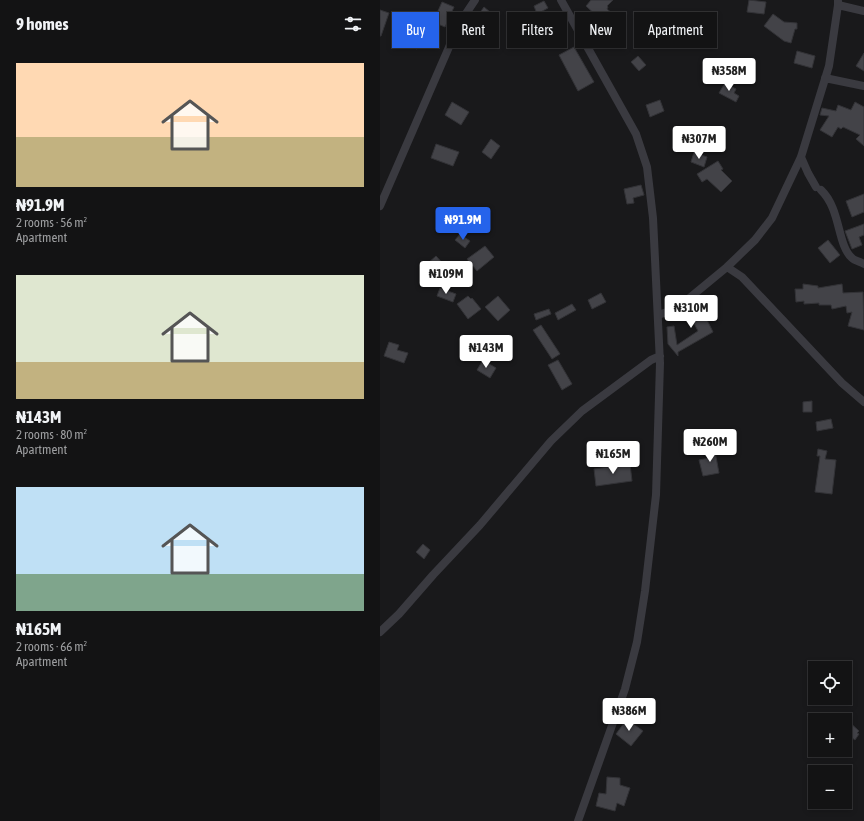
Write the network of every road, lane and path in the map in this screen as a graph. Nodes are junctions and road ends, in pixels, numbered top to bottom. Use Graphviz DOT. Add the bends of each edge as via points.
graph roads {
  1 [pos="475,0"];
  2 [pos="561,0"];
  3 [pos="838,3"];
  4 [pos="864,11"];
  5 [pos="825,78"];
  6 [pos="864,86"];
  7 [pos="801,157"];
  8 [pos="380,206"];
  9 [pos="864,264"];
  10 [pos="727,268"];
  11 [pos="658,315"];
  12 [pos="660,356"];
  13 [pos="864,402"];
  14 [pos="380,632"];
  15 [pos="578,821"];
  1 -- 8 [label="street" via="459,24"];
  2 -- 11 [label="street" via="636,134 647,167 653,218"];
  3 -- 4 [label="street"];
  3 -- 5 [label="street"];
  5 -- 6 [label="street"];
  5 -- 7 [label="street"];
  7 -- 9 [label="street" via="808,173 829,197 852,258"];
  7 -- 10 [label="street" via="772,218 755,240"];
  10 -- 11 [label="street" via="676,309"];
  10 -- 13 [label="street" via="742,277 837,378"];
  11 -- 12 [label="street"];
  12 -- 14 [label="street" via="582,411 551,441 480,525"];
  12 -- 15 [label="street" via="656,495 638,642 625,689"];
}
